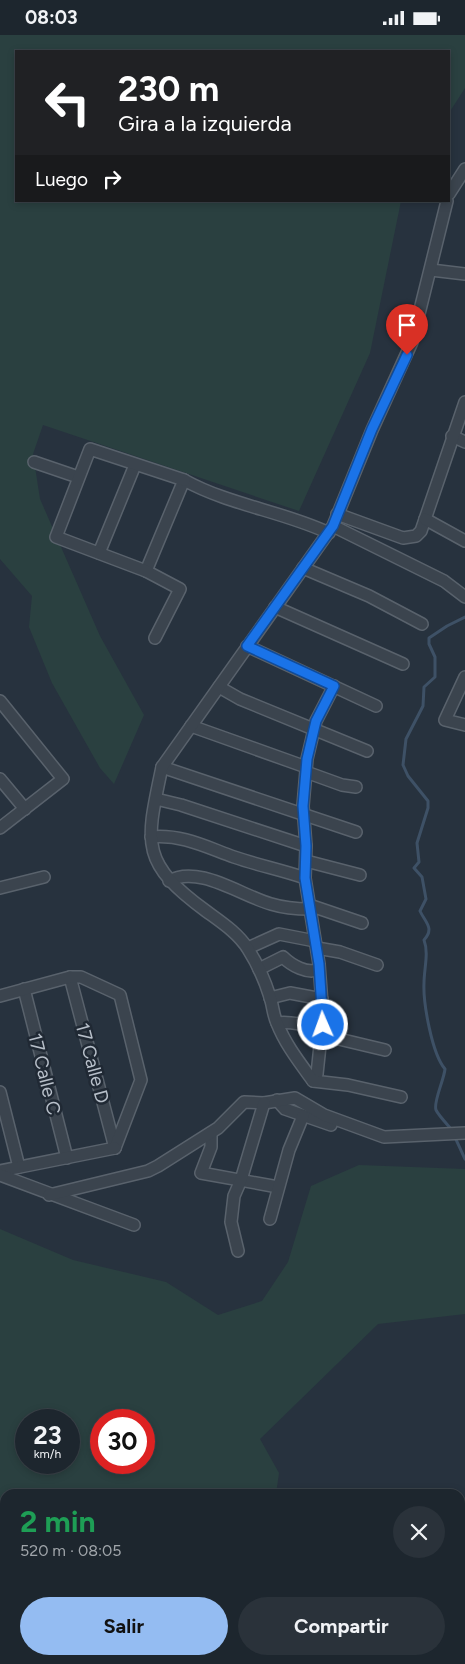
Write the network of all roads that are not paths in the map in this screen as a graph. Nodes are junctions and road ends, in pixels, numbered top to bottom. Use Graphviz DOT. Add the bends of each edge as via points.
graph roads {
  1 [pos="465,169"];
  2 [pos="450,192"];
  3 [pos="446,202"];
  4 [pos="431,271"];
  5 [pos="465,274"];
  6 [pos="465,402"];
  7 [pos="452,436"];
  8 [pos="465,442"];
  9 [pos="34,463"];
  10 [pos="135,465"];
  11 [pos="78,477"];
  12 [pos="184,480"];
  13 [pos="337,514"];
  14 [pos="425,519"];
  15 [pos="331,529"];
  16 [pos="465,541"];
  17 [pos="99,553"];
  18 [pos="303,568"];
  19 [pos="146,571"];
  20 [pos="465,597"];
  21 [pos="275,607"];
  22 [pos="422,624"];
  23 [pos="155,638"];
  24 [pos="247,646"];
  25 [pos="403,664"];
  26 [pos="465,677"];
  27 [pos="334,686"];
  28 [pos="219,687"];
  29 [pos="0,701"];
  30 [pos="376,706"];
  31 [pos="465,725"];
  32 [pos="191,726"];
  33 [pos="314,731"];
  34 [pos="367,751"];
  35 [pos="162,767"];
  36 [pos="306,769"];
  37 [pos="0,779"];
  38 [pos="356,787"];
  39 [pos="156,799"];
  40 [pos="25,809"];
  41 [pos="304,813"];
  42 [pos="0,828"];
  43 [pos="356,832"];
  44 [pos="151,837"];
  45 [pos="306,846"];
  46 [pos="306,861"];
  47 [pos="360,875"];
  48 [pos="44,877"];
  49 [pos="305,878"];
  50 [pos="169,881"];
  51 [pos="0,888"];
  52 [pos="309,907"];
  53 [pos="362,923"];
  54 [pos="316,944"];
  55 [pos="248,948"];
  56 [pos="377,965"];
  57 [pos="259,969"];
  58 [pos="319,969"];
  59 [pos="70,977"];
  60 [pos="24,989"];
  61 [pos="0,996"];
  62 [pos="270,998"];
  63 [pos="322,999"];
  64 [pos="277,1023"];
  65 [pos="322,1030"];
  66 [pos="385,1051"];
  67 [pos="313,1081"];
  68 [pos="0,1092"];
  69 [pos="400,1097"];
  70 [pos="282,1100"];
  71 [pos="264,1103"];
  72 [pos="303,1116"];
  73 [pos="344,1121"];
  74 [pos="210,1133"];
  75 [pos="463,1133"];
  76 [pos="115,1149"];
  77 [pos="67,1158"];
  78 [pos="19,1167"];
  79 [pos="0,1171"];
  80 [pos="0,1175"];
  81 [pos="241,1181"];
  82 [pos="278,1187"];
  83 [pos="49,1195"];
  84 [pos="270,1219"];
  85 [pos="134,1225"];
  86 [pos="238,1251"];
  1 -- 2 [label="street"];
  3 -- 4 [label="street"];
  4 -- 5 [label="street"];
  4 -- 13 [label="street" via="407,355"];
  6 -- 7 [label="street"];
  7 -- 8 [label="street"];
  7 -- 14 [label="street"];
  9 -- 11 [label="street"];
  10 -- 11 [label="street" via="90,449"];
  10 -- 12 [label="street"];
  10 -- 17 [label="street"];
  11 -- 17 [label="street" via="56,537"];
  12 -- 15 [label="street" via="243,504"];
  12 -- 19 [label="street"];
  13 -- 14 [label="street" via="410,539 421,531"];
  13 -- 15 [label="street"];
  14 -- 16 [label="street"];
  15 -- 18 [label="street"];
  15 -- 20 [label="street" via="444,581"];
  17 -- 19 [label="street"];
  18 -- 21 [label="street"];
  18 -- 22 [label="street"];
  19 -- 23 [label="street" via="180,589"];
  21 -- 24 [label="street"];
  21 -- 25 [label="street"];
  24 -- 27 [label="street"];
  24 -- 28 [label="street"];
  26 -- 31 [label="street" via="445,720"];
  27 -- 30 [label="street"];
  27 -- 33 [label="street"];
  28 -- 32 [label="street"];
  28 -- 33 [label="street"];
  29 -- 40 [label="street" via="63,779"];
  32 -- 35 [label="street"];
  32 -- 36 [label="street"];
  33 -- 34 [label="street"];
  33 -- 36 [label="street"];
  35 -- 39 [label="street"];
  35 -- 41 [label="street"];
  36 -- 38 [label="street" via="334,783"];
  36 -- 41 [label="street"];
  37 -- 40 [label="street"];
  39 -- 44 [label="street"];
  39 -- 45 [label="street"];
  40 -- 42 [label="street"];
  41 -- 43 [label="street"];
  41 -- 45 [label="street"];
  44 -- 49 [label="street" via="166,835 188,839 234,857"];
  44 -- 50 [label="street" via="153,856"];
  45 -- 46 [label="street"];
  46 -- 47 [label="street"];
  46 -- 49 [label="street"];
  48 -- 51 [label="street"];
  49 -- 52 [label="street"];
  50 -- 52 [label="street" via="178,876 192,875 272,904"];
  50 -- 55 [label="street" via="233,931"];
  52 -- 53 [label="street"];
  52 -- 54 [label="street"];
  54 -- 55 [label="street" via="279,934"];
  54 -- 56 [label="street"];
  54 -- 58 [label="street"];
  55 -- 57 [label="street"];
  57 -- 58 [label="street" via="283,957 305,969"];
  57 -- 62 [label="street"];
  58 -- 63 [label="street"];
  59 -- 60 [label="street"];
  59 -- 76 [label="street, 17 Calle D"];
  59 -- 76 [label="street" via="81,977 120,995 141,1080"];
  60 -- 61 [label="street"];
  60 -- 77 [label="street, 17 Calle C"];
  62 -- 63 [label="street" via="290,993"];
  62 -- 64 [label="street"];
  63 -- 65 [label="street"];
  64 -- 65 [label="street" via="290,1021"];
  64 -- 67 [label="street"];
  65 -- 66 [label="street"];
  65 -- 67 [label="street" via="317,1074"];
  67 -- 69 [label="street"];
  68 -- 78 [label="street"];
  70 -- 71 [label="street"];
  70 -- 72 [label="street" via="285,1109"];
  70 -- 73 [label="street" via="295,1098 324,1115"];
  71 -- 74 [label="street" via="244,1102"];
  71 -- 81 [label="street"];
  72 -- 73 [label="street" via="342,1129"];
  72 -- 82 [label="street"];
  73 -- 75 [label="street" via="384,1137"];
  74 -- 81 [label="street" via="210,1147 201,1173"];
  74 -- 83 [label="street" via="148,1171"];
  76 -- 77 [label="street"];
  77 -- 78 [label="street"];
  78 -- 79 [label="street"];
  80 -- 83 [label="street"];
  81 -- 82 [label="street"];
  81 -- 86 [label="street" via="234,1196 231,1222"];
  82 -- 84 [label="street"];
  83 -- 85 [label="street"];
}
